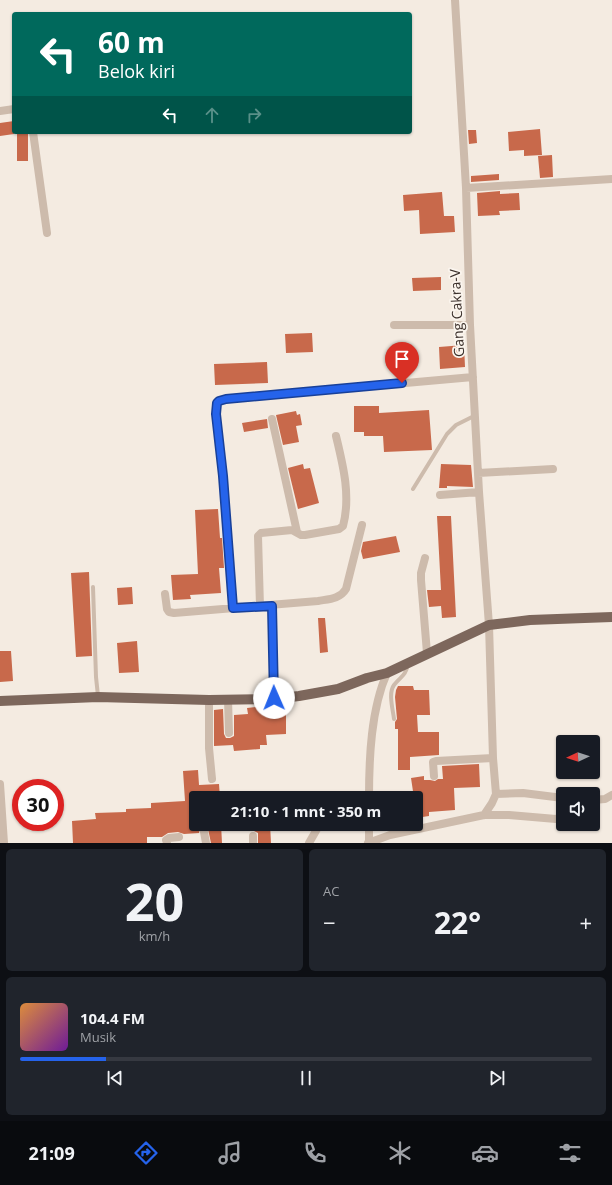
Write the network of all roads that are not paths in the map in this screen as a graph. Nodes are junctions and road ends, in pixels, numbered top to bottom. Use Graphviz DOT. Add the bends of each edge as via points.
graph roads {
  1 [pos="455,0"];
  2 [pos="12,109"];
  3 [pos="0,111"];
  4 [pos="33,134"];
  5 [pos="612,179"];
  6 [pos="466,188"];
  7 [pos="47,233"];
  8 [pos="394,325"];
  9 [pos="470,325"];
  10 [pos="473,377"];
  11 [pos="475,416"];
  12 [pos="272,419"];
  13 [pos="336,436"];
  14 [pos="553,469"];
  15 [pos="478,473"];
  16 [pos="413,489"];
  17 [pos="479,492"];
  18 [pos="440,495"];
  19 [pos="362,525"];
  20 [pos="297,532"];
  21 [pos="425,558"];
  22 [pos="94,587"];
  23 [pos="165,594"];
  24 [pos="272,606"];
  25 [pos="260,607"];
  26 [pos="233,608"];
  27 [pos="612,617"];
  28 [pos="489,625"];
  29 [pos="427,653"];
  30 [pos="408,664"];
  31 [pos="387,672"];
  32 [pos="98,697"];
  33 [pos="274,698"];
  34 [pos="228,699"];
  35 [pos="209,700"];
  36 [pos="0,701"];
  37 [pos="394,719"];
  38 [pos="229,733"];
  39 [pos="493,758"];
  40 [pos="434,776"];
  41 [pos="212,779"];
  42 [pos="0,784"];
  43 [pos="369,791"];
  44 [pos="496,794"];
  45 [pos="612,795"];
  46 [pos="556,797"];
  47 [pos="600,799"];
  48 [pos="484,815"];
  49 [pos="556,818"];
  50 [pos="316,831"];
  51 [pos="369,831"];
  52 [pos="204,832"];
  53 [pos="179,837"];
  54 [pos="4,843"];
  55 [pos="167,843"];
  56 [pos="206,843"];
  57 [pos="309,843"];
  58 [pos="369,843"];
  1 -- 6 [label="street, Gang Cakra-V"];
  2 -- 3 [label="street"];
  4 -- 7 [label="street"];
  5 -- 6 [label="street"];
  6 -- 9 [label="street, Gang Cakra-V"];
  8 -- 9 [label="street"];
  9 -- 10 [label="street, Gang Cakra-V"];
  10 -- 11 [label="street, Gang Cakra-V"];
  10 -- 26 [label="street" via="219,401 216,414"];
  11 -- 15 [label="street, Gang Cakra-V"];
  11 -- 16 [label="lane" via="456,425 447,434"];
  12 -- 20 [label="street"];
  13 -- 20 [label="street" via="346,489 343,526 305,535"];
  14 -- 15 [label="street"];
  15 -- 17 [label="street, Gang Cakra-V"];
  17 -- 18 [label="street"];
  17 -- 28 [label="street, Gang Cakra-V"];
  19 -- 24 [label="street" via="343,594 318,601"];
  20 -- 25 [label="street" via="292,530 261,533 258,536"];
  21 -- 29 [label="street" via="421,580"];
  22 -- 32 [label="lane"];
  23 -- 26 [label="street" via="169,612"];
  24 -- 25 [label="street"];
  24 -- 33 [label="street"];
  25 -- 26 [label="street"];
  27 -- 28 [label="main road" via="530,620"];
  28 -- 29 [label="main road"];
  28 -- 39 [label="street, Gang Cakra-V"];
  29 -- 30 [label="main road"];
  30 -- 31 [label="main road"];
  30 -- 37 [label="lane" via="404,676 393,688"];
  31 -- 33 [label="main road" via="338,689"];
  31 -- 43 [label="street" via="373,730"];
  32 -- 35 [label="main road"];
  32 -- 36 [label="main road"];
  33 -- 34 [label="main road"];
  34 -- 35 [label="main road"];
  34 -- 38 [label="street"];
  35 -- 41 [label="street"];
  39 -- 40 [label="street" via="436,761 433,762"];
  39 -- 44 [label="street, Gang Cakra-V"];
  42 -- 54 [label="street"];
  44 -- 46 [label="street" via="523,792"];
  44 -- 48 [label="street"];
  45 -- 47 [label="street"];
  48 -- 49 [label="street"];
  48 -- 58 [label="street" via="390,835"];
  50 -- 57 [label="street"];
  51 -- 58 [label="street"];
  52 -- 56 [label="street"];
  53 -- 55 [label="street" via="169,838 166,840"];
}
